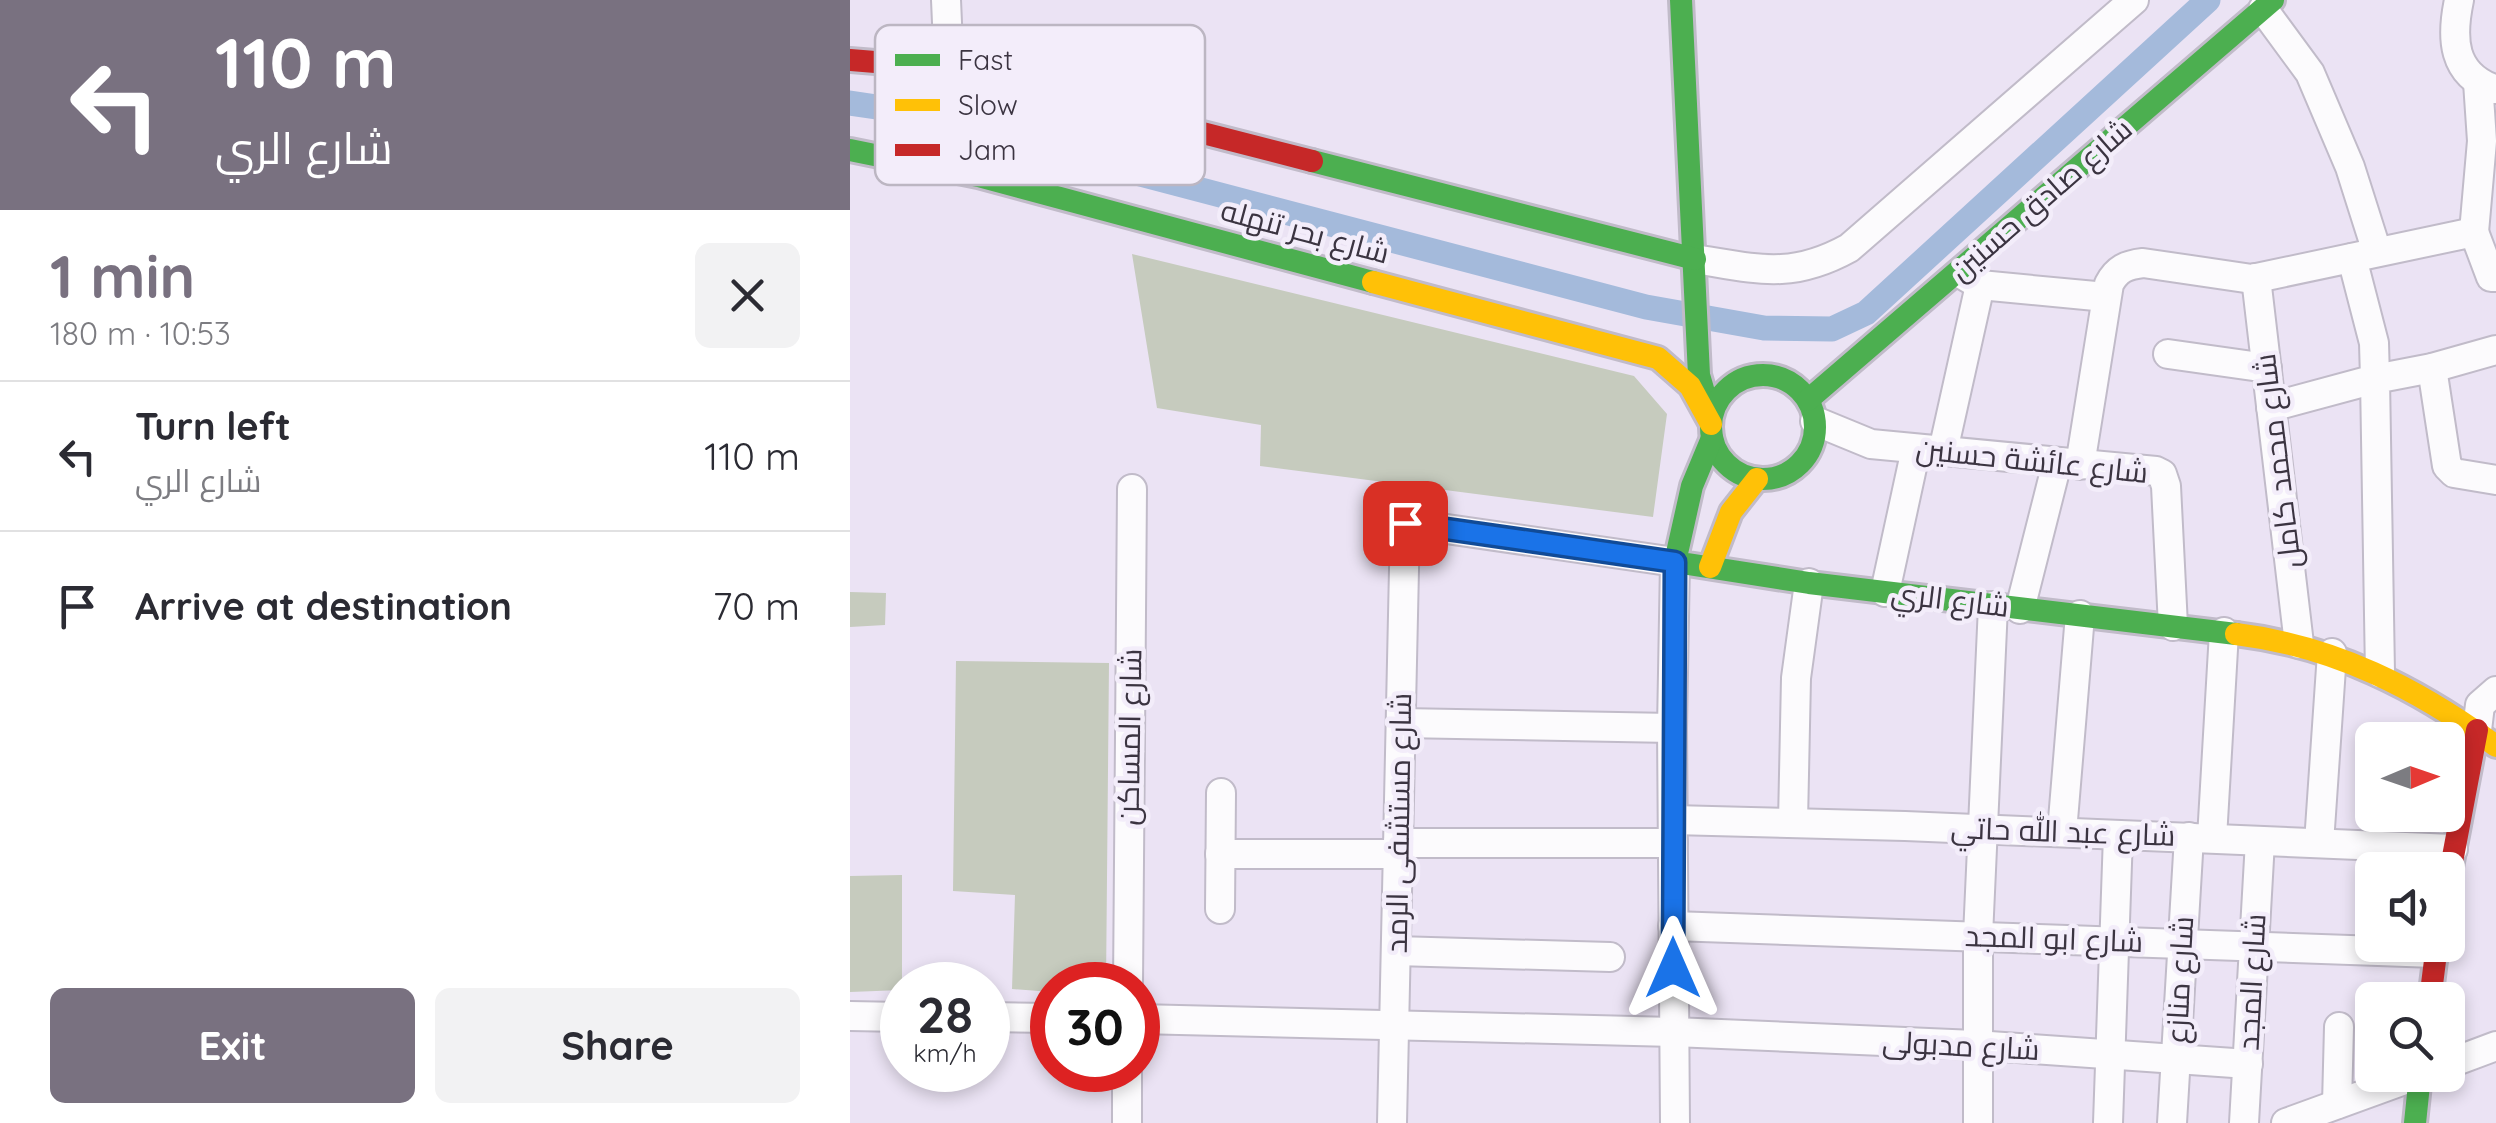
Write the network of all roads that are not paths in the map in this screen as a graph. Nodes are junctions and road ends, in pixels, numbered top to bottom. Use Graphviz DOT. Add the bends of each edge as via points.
graph roads {
  1 [pos="946,0"];
  2 [pos="1680,0"];
  3 [pos="2134,0"];
  4 [pos="2459,0"];
  5 [pos="2268,4"];
  6 [pos="947,25"];
  7 [pos="850,60"];
  8 [pos="875,62"];
  9 [pos="2487,86"];
  10 [pos="1205,134"];
  11 [pos="850,150"];
  12 [pos="875,155"];
  13 [pos="1012,185"];
  14 [pos="2474,232"];
  15 [pos="2364,255"];
  16 [pos="1696,260"];
  17 [pos="2496,276"];
  18 [pos="1968,278"];
  19 [pos="2256,278"];
  20 [pos="2106,297"];
  21 [pos="1698,329"];
  22 [pos="2496,350"];
  23 [pos="2168,354"];
  24 [pos="1658,358"];
  25 [pos="2267,368"];
  26 [pos="2432,368"];
  27 [pos="1764,374"];
  28 [pos="2374,380"];
  29 [pos="2271,407"];
  30 [pos="1812,410"];
  31 [pos="1711,427"];
  32 [pos="1929,450"];
  33 [pos="2068,464"];
  34 [pos="1757,479"];
  35 [pos="2496,480"];
  36 [pos="1132,489"];
  37 [pos="1405,523"];
  38 [pos="1675,562"];
  39 [pos="1710,567"];
  40 [pos="1808,583"];
  41 [pos="1885,592"];
  42 [pos="2006,607"];
  43 [pos="2080,616"];
  44 [pos="2173,626"];
  45 [pos="2224,632"];
  46 [pos="2299,644"];
  47 [pos="2332,652"];
  48 [pos="2380,673"];
  49 [pos="2496,691"];
  50 [pos="1400,723"];
  51 [pos="1672,728"];
  52 [pos="2486,738"];
  53 [pos="1222,792"];
  54 [pos="1793,822"];
  55 [pos="1982,829"];
  56 [pos="1673,831"];
  57 [pos="2062,832"];
  58 [pos="2118,835"];
  59 [pos="2200,838"];
  60 [pos="2260,841"];
  61 [pos="2319,843"];
  62 [pos="1398,849"];
  63 [pos="2453,849"];
  64 [pos="2453,852"];
  65 [pos="1220,854"];
  66 [pos="1220,910"];
  67 [pos="1673,926"];
  68 [pos="1978,936"];
  69 [pos="2113,942"];
  70 [pos="2182,944"];
  71 [pos="2254,947"];
  72 [pos="2355,948"];
  73 [pos="1396,950"];
  74 [pos="1610,957"];
  75 [pos="1128,962"];
  76 [pos="850,1016"];
  77 [pos="880,1017"];
  78 [pos="1160,1020"];
  79 [pos="1394,1027"];
  80 [pos="2339,1027"];
  81 [pos="1674,1032"];
  82 [pos="1976,1046"];
  83 [pos="2496,1046"];
  84 [pos="2109,1054"];
  85 [pos="2465,1058"];
  86 [pos="2176,1059"];
  87 [pos="2248,1064"];
  88 [pos="1127,1092"];
  89 [pos="2371,1092"];
  90 [pos="2418,1092"];
  91 [pos="2337,1104"];
  92 [pos="1127,1123"];
  93 [pos="1392,1123"];
  94 [pos="1674,1123"];
  95 [pos="1978,1123"];
  96 [pos="2108,1123"];
  97 [pos="2172,1123"];
  98 [pos="2244,1123"];
  99 [pos="2286,1123"];
  100 [pos="2415,1123"];
  1 -- 6 [label="street"];
  2 -- 16 [label="main road"];
  3 -- 16 [label="street" via="1849,248 1794,270"];
  4 -- 9 [label="street" via="2453,41 2460,63"];
  5 -- 15 [label="street" via="2310,73 2350,167"];
  5 -- 18 [label="main road, شارع صادق حسنين"];
  7 -- 8 [label="main road"];
  9 -- 14 [label="street"];
  10 -- 16 [label="main road"];
  11 -- 12 [label="main road, شارع بحر تنهله"];
  13 -- 24 [label="main road, شارع بحر تنهله"];
  14 -- 15 [label="street"];
  14 -- 17 [label="street"];
  15 -- 19 [label="street"];
  15 -- 28 [label="street"];
  16 -- 21 [label="main road"];
  18 -- 20 [label="street"];
  18 -- 30 [label="main road, شارع صادق حسنين"];
  18 -- 32 [label="street"];
  19 -- 20 [label="street" via="2128,265 2116,272"];
  19 -- 25 [label="street, شارع محمد كامل"];
  20 -- 33 [label="street"];
  21 -- 24 [label="main road"];
  21 -- 27 [label="main road" via="1724,360"];
  21 -- 31 [label="main road" via="1699,375"];
  22 -- 26 [label="street"];
  23 -- 25 [label="street"];
  24 -- 31 [label="main road, شارع بحر تنهله" via="1694,390"];
  25 -- 29 [label="street, شارع محمد كامل"];
  26 -- 28 [label="street"];
  26 -- 35 [label="street" via="2447,466"];
  27 -- 30 [label="main road" via="1797,386"];
  27 -- 31 [label="main road" via="1729,387"];
  28 -- 29 [label="street"];
  28 -- 48 [label="street"];
  29 -- 46 [label="street, شارع محمد كامل"];
  30 -- 32 [label="street, شارع عائشة حسنين" via="1862,442"];
  30 -- 34 [label="main road" via="1815,436 1800,464 1773,479"];
  31 -- 34 [label="main road" via="1728,466"];
  31 -- 38 [label="main road"];
  32 -- 33 [label="street, شارع عائشة حسنين"];
  32 -- 41 [label="street"];
  33 -- 42 [label="street"];
  33 -- 44 [label="street, شارع عائشة حسنين" via="2151,470 2165,480"];
  34 -- 39 [label="main road" via="1731,512"];
  36 -- 75 [label="street, شارع المساكن"];
  37 -- 38 [label="street, شارع الري"];
  37 -- 50 [label="street, شارع مستشفى الرمد"];
  38 -- 39 [label="main road, شارع الري"];
  38 -- 51 [label="street"];
  39 -- 40 [label="main road, شارع الري"];
  40 -- 41 [label="main road, شارع الري"];
  40 -- 54 [label="street" via="1796,678"];
  41 -- 42 [label="main road, شارع الري"];
  42 -- 43 [label="main road, شارع الري"];
  42 -- 55 [label="street"];
  43 -- 44 [label="main road, شارع الري"];
  43 -- 57 [label="street"];
  44 -- 45 [label="main road, شارع الري"];
  45 -- 46 [label="main road, شارع الري"];
  45 -- 59 [label="street, شارع منازع"];
  46 -- 47 [label="main road, شارع الري"];
  47 -- 48 [label="main road, شارع الري"];
  47 -- 61 [label="street"];
  48 -- 52 [label="main road, شارع الري"];
  49 -- 52 [label="street" via="2480,705"];
  50 -- 51 [label="street"];
  50 -- 62 [label="street, شارع مستشفى الرمد"];
  51 -- 56 [label="street"];
  52 -- 63 [label="main road"];
  53 -- 65 [label="street"];
  54 -- 55 [label="street, شارع عبد الله حاتي"];
  54 -- 56 [label="street, شارع عبد الله حاتي"];
  55 -- 57 [label="street, شارع عبد الله حاتي"];
  55 -- 68 [label="street"];
  56 -- 62 [label="street, شارع عبد الله حاتي"];
  56 -- 67 [label="street"];
  57 -- 58 [label="street, شارع عبد الله حاتي"];
  58 -- 59 [label="street, شارع عبد الله حاتي"];
  58 -- 69 [label="street"];
  59 -- 60 [label="street, شارع عبد الله حاتي"];
  59 -- 70 [label="street, شارع منازع"];
  60 -- 61 [label="street, شارع عبد الله حاتي"];
  60 -- 71 [label="street, شارع المجد"];
  61 -- 63 [label="street, شارع عبد الله حاتي"];
  62 -- 65 [label="street, شارع عبد الله حاتي"];
  62 -- 73 [label="street, شارع مستشفى الرمد"];
  63 -- 64 [label="main road"];
  65 -- 66 [label="street"];
  67 -- 68 [label="street, شارع ابو المجد"];
  67 -- 81 [label="street"];
  68 -- 69 [label="street, شارع ابو المجد"];
  68 -- 82 [label="street"];
  69 -- 70 [label="street, شارع ابو المجد"];
  69 -- 84 [label="street"];
  70 -- 71 [label="street, شارع ابو المجد"];
  70 -- 86 [label="street, شارع منازع"];
  71 -- 72 [label="street, شارع ابو المجد"];
  71 -- 87 [label="street, شارع المجد"];
  73 -- 74 [label="street"];
  73 -- 79 [label="street, شارع مستشفى الرمد"];
  76 -- 77 [label="street"];
  78 -- 79 [label="street, شارع مدبولى"];
  79 -- 81 [label="street, شارع مدبولى"];
  79 -- 93 [label="street, شارع مستشفى الرمد"];
  80 -- 91 [label="street"];
  81 -- 82 [label="street, شارع مدبولى"];
  81 -- 94 [label="street"];
  82 -- 84 [label="street, شارع مدبولى"];
  82 -- 95 [label="street"];
  83 -- 85 [label="street"];
  84 -- 86 [label="street, شارع مدبولى"];
  84 -- 96 [label="street"];
  86 -- 87 [label="street, شارع مدبولى"];
  86 -- 97 [label="street, شارع منازع"];
  87 -- 98 [label="street, شارع المجد"];
  88 -- 92 [label="street"];
  89 -- 91 [label="street"];
  90 -- 100 [label="main road"];
  91 -- 99 [label="street"];
}
